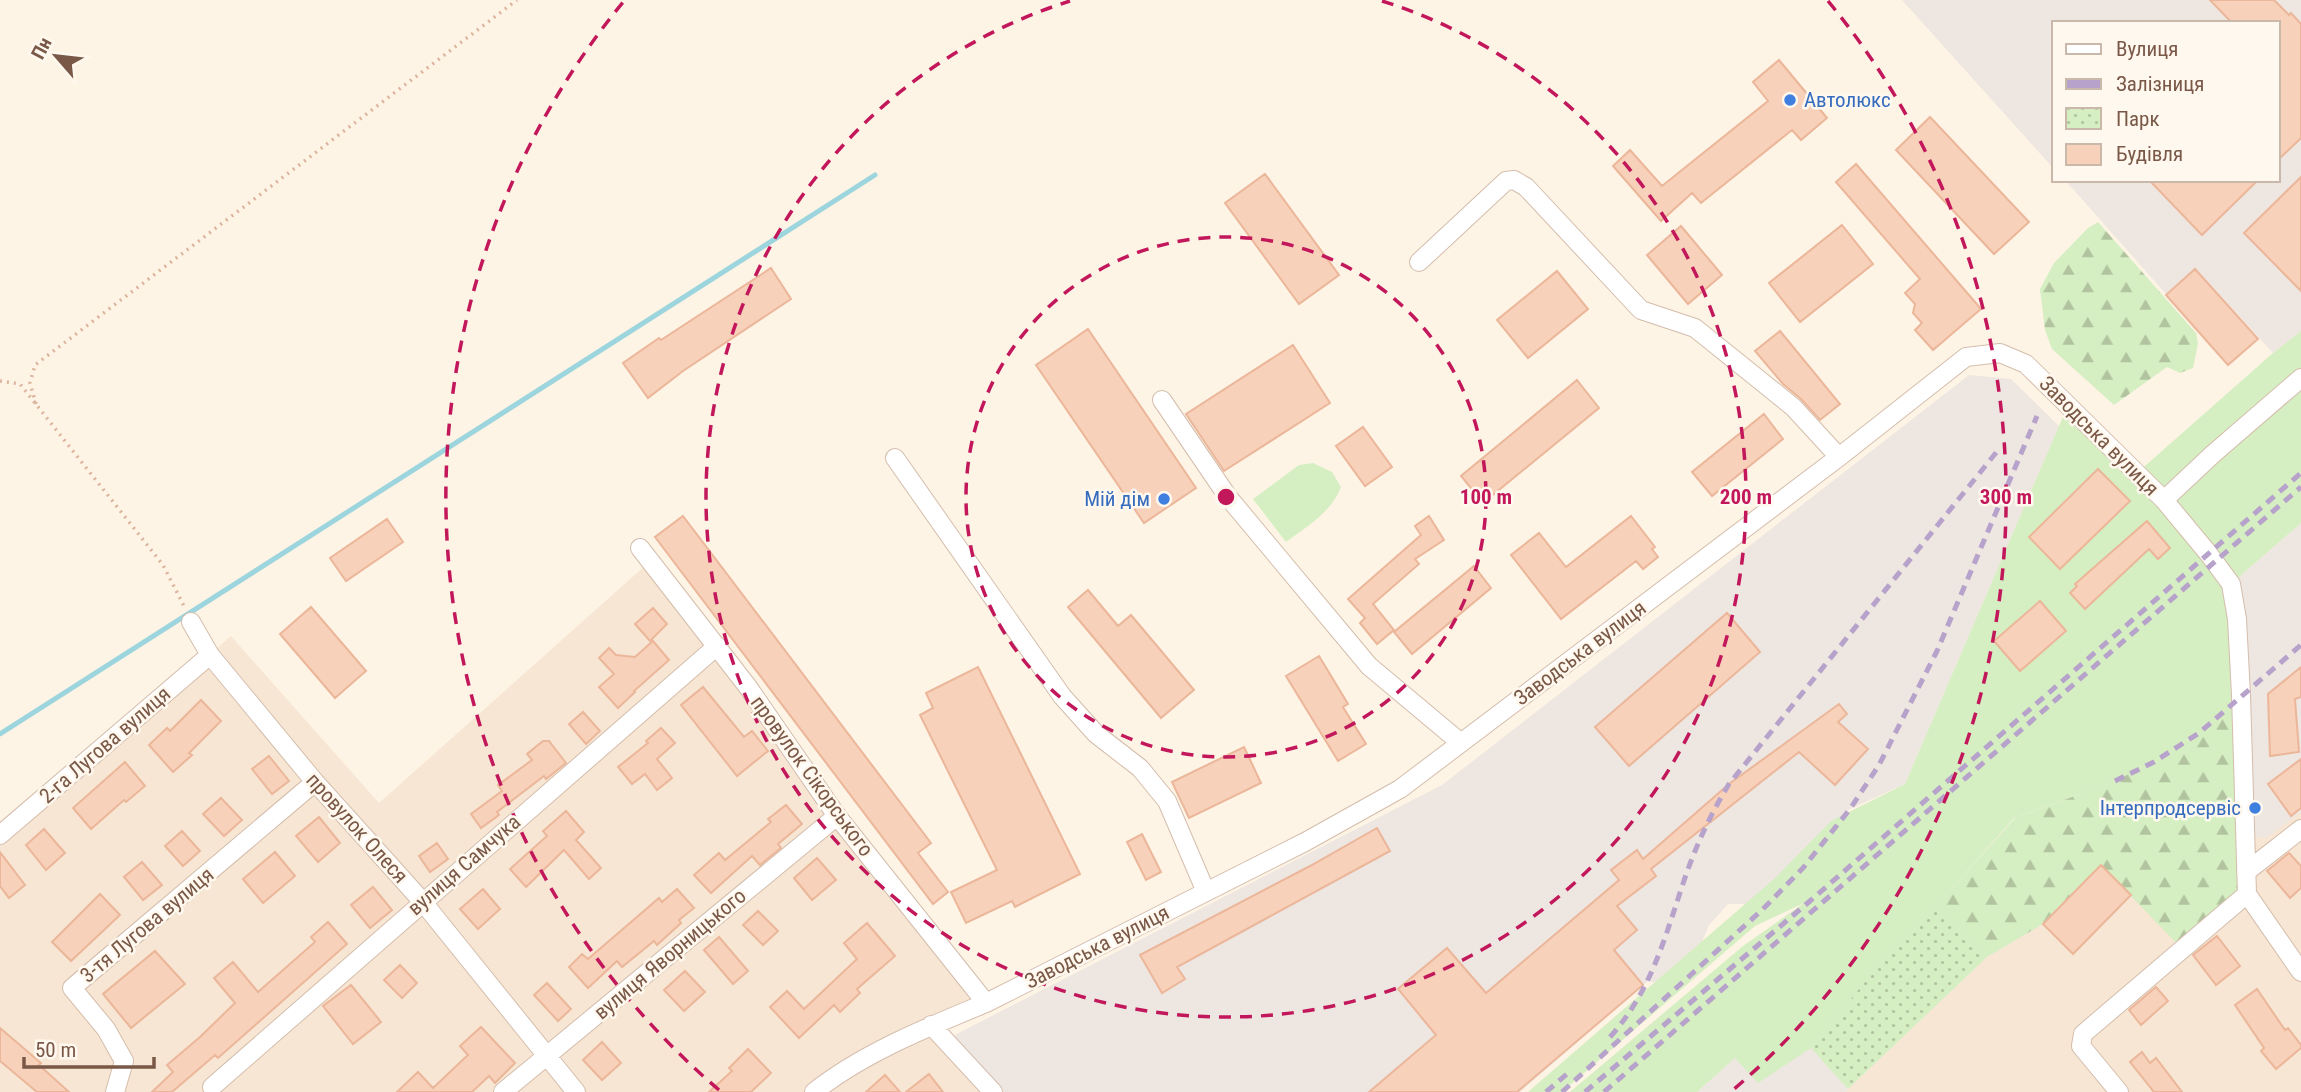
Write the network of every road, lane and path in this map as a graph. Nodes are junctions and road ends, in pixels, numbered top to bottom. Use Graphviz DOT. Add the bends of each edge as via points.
graph roads {
  1 [pos="517,0"];
  2 [pos="1419,262"];
  3 [pos="2301,378"];
  4 [pos="0,381"];
  5 [pos="1162,400"];
  6 [pos="36,404"];
  7 [pos="1839,457"];
  8 [pos="895,458"];
  9 [pos="2164,500"];
  10 [pos="640,548"];
  11 [pos="190,619"];
  12 [pos="717,646"];
  13 [pos="210,654"];
  14 [pos="1461,743"];
  15 [pos="315,782"];
  16 [pos="837,816"];
  17 [pos="2301,829"];
  18 [pos="0,835"];
  19 [pos="2246,872"];
  20 [pos="1206,892"];
  21 [pos="2247,894"];
  22 [pos="422,901"];
  23 [pos="2301,972"];
  24 [pos="986,1003"];
  25 [pos="931,1025"];
  26 [pos="546,1056"];
  27 [pos="212,1087"];
  28 [pos="115,1092"];
  29 [pos="503,1092"];
  30 [pos="576,1092"];
  31 [pos="814,1092"];
  32 [pos="993,1092"];
  33 [pos="2119,1092"];
  1 -- 6 [label="path" via="35,365 30,383"];
  2 -- 7 [label="street" via="1506,181 1514,180 1526,187 1642,310 1695,328 1793,407"];
  3 -- 9 [label="street"];
  4 -- 6 [label="path" via="20,384"];
  5 -- 14 [label="street" via="1228,497 1368,666"];
  6 -- 11 [label="path" via="163,565"];
  7 -- 9 [label="street, Заводська вулиця" via="1966,357 2000,353 2026,363"];
  7 -- 14 [label="street, Заводська вулиця"];
  8 -- 20 [label="street" via="1062,696 1096,734 1140,768 1167,801"];
  9 -- 19 [label="street, Заводська вулиця" via="2231,584 2241,695"];
  10 -- 12 [label="street, провулок Сікорського"];
  11 -- 13 [label="street, провулок Олеся"];
  12 -- 16 [label="street, провулок Сікорського"];
  12 -- 22 [label="street, вулиця Самчука"];
  13 -- 15 [label="street, провулок Олеся"];
  13 -- 18 [label="street, 2-га Лугова вулиця"];
  14 -- 20 [label="street, Заводська вулиця" via="1400,789"];
  15 -- 22 [label="street, провулок Олеся"];
  15 -- 28 [label="street, 3-тя Лугова вулиця" via="72,988 106,1029 124,1061"];
  16 -- 24 [label="street, провулок Сікорського"];
  16 -- 26 [label="street, вулиця Яворницького"];
  17 -- 19 [label="street"];
  19 -- 21 [label="street, Заводська вулиця"];
  20 -- 24 [label="street, Заводська вулиця"];
  21 -- 23 [label="street"];
  21 -- 33 [label="street" via="2083,1034 2081,1046"];
  22 -- 26 [label="street, провулок Олеся"];
  22 -- 27 [label="street, вулиця Самчука"];
  24 -- 25 [label="street, Заводська вулиця"];
  25 -- 31 [label="street, Заводська вулиця" via="836,1074"];
  25 -- 32 [label="street"];
  26 -- 29 [label="street, вулиця Яворницького"];
  26 -- 30 [label="street, провулок Олеся"];
}
